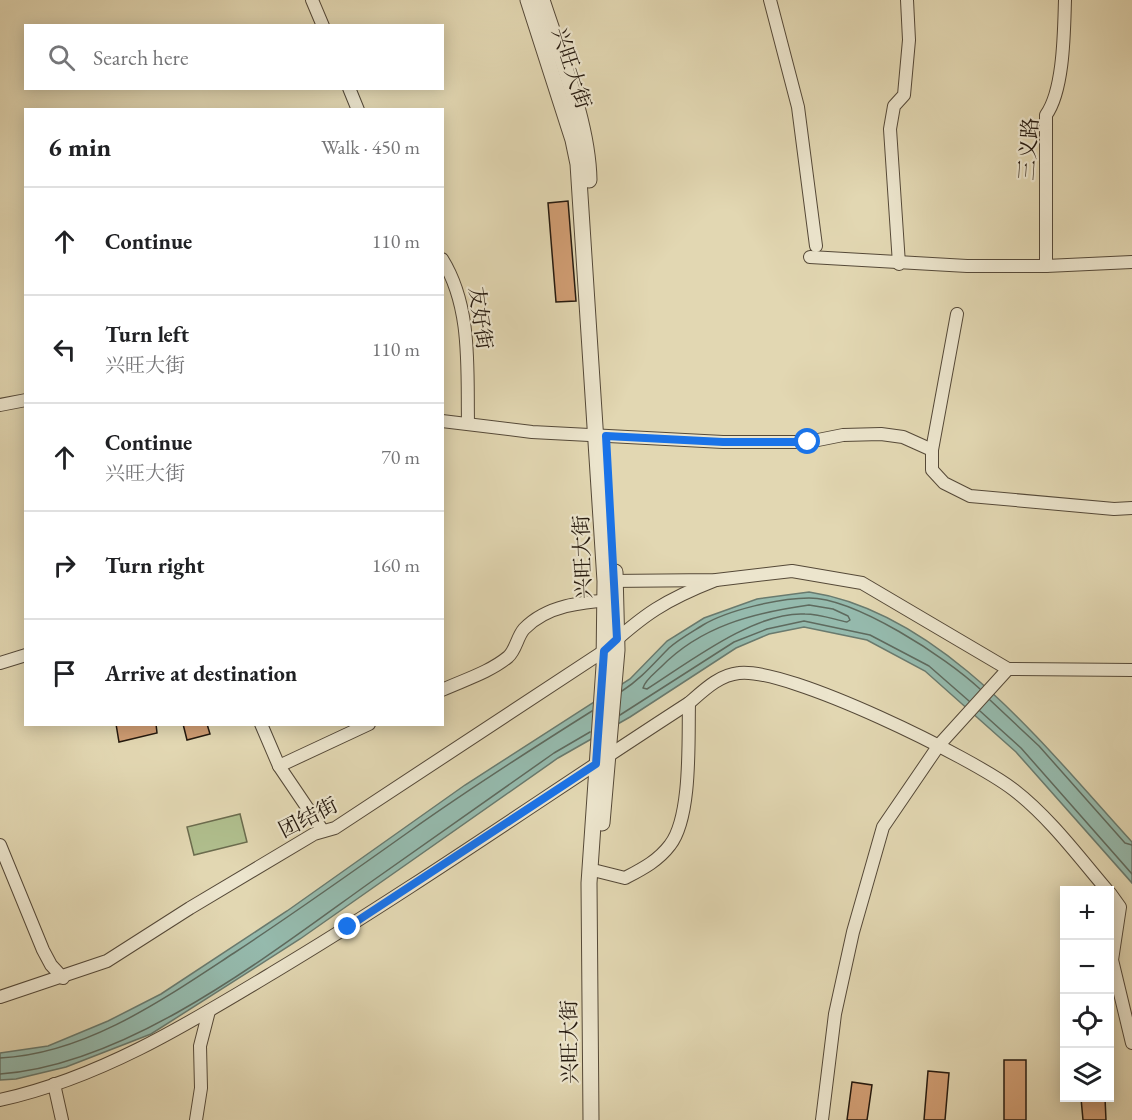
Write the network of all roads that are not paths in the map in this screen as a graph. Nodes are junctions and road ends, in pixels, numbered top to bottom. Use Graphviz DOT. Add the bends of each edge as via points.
graph roads {
  1 [pos="312,0"];
  2 [pos="528,0"];
  3 [pos="542,0"];
  4 [pos="770,0"];
  5 [pos="908,0"];
  6 [pos="1065,0"];
  7 [pos="322,24"];
  8 [pos="350,90"];
  9 [pos="357,108"];
  10 [pos="444,262"];
  11 [pos="1132,262"];
  12 [pos="899,264"];
  13 [pos="1046,266"];
  14 [pos="957,314"];
  15 [pos="24,400"];
  16 [pos="0,405"];
  17 [pos="444,421"];
  18 [pos="468,423"];
  19 [pos="602,435"];
  20 [pos="932,450"];
  21 [pos="1132,508"];
  22 [pos="716,580"];
  23 [pos="610,581"];
  24 [pos="610,601"];
  25 [pos="610,651"];
  26 [pos="24,656"];
  27 [pos="0,663"];
  28 [pos="1008,669"];
  29 [pos="1132,670"];
  30 [pos="444,689"];
  31 [pos="689,703"];
  32 [pos="262,726"];
  33 [pos="365,726"];
  34 [pos="939,745"];
  35 [pos="606,746"];
  36 [pos="596,764"];
  37 [pos="279,766"];
  38 [pos="323,831"];
  39 [pos="0,845"];
  40 [pos="597,871"];
  41 [pos="1103,886"];
  42 [pos="1114,900"];
  43 [pos="63,978"];
  44 [pos="0,997"];
  45 [pos="209,1011"];
  46 [pos="1132,1043"];
  47 [pos="54,1084"];
  48 [pos="0,1100"];
  49 [pos="62,1120"];
  50 [pos="196,1120"];
  51 [pos="591,1120"];
  52 [pos="597,1120"];
  53 [pos="822,1120"];
  1 -- 7 [label="street"];
  2 -- 19 [label="street, 兴旺大街" via="578,164"];
  3 -- 19 [label="street, 兴旺大街" via="588,163"];
  4 -- 12 [label="street" via="798,106 813,251"];
  5 -- 12 [label="street" via="904,95 894,106 890,129"];
  6 -- 13 [label="street, 三义路" via="1053,105 1046,115"];
  8 -- 9 [label="street"];
  10 -- 18 [label="street, 友好街" via="456,281 467,338"];
  11 -- 13 [label="street"];
  12 -- 13 [label="street"];
  14 -- 20 [label="street"];
  15 -- 16 [label="street"];
  17 -- 18 [label="street"];
  18 -- 19 [label="street" via="532,432"];
  19 -- 20 [label="street" via="808,442 862,433 903,437"];
  19 -- 23 [label="street, 兴旺大街"];
  20 -- 21 [label="street" via="932,470 944,483 970,496"];
  22 -- 23 [label="street"];
  22 -- 25 [label="street, 团结街" via="644,615"];
  22 -- 28 [label="street" via="792,571 862,583"];
  23 -- 24 [label="street, 兴旺大街"];
  24 -- 25 [label="street, 兴旺大街"];
  24 -- 30 [label="street" via="571,603 549,611 524,630 510,655"];
  25 -- 35 [label="street, 兴旺大街"];
  25 -- 35 [label="street, 兴旺大街"];
  25 -- 38 [label="street, 团结街" via="335,828"];
  26 -- 27 [label="street"];
  28 -- 29 [label="street"];
  28 -- 34 [label="street"];
  31 -- 34 [label="street" via="723,678 738,673 761,673 822,694"];
  31 -- 35 [label="street"];
  31 -- 40 [label="street" via="685,805 672,844 652,864 625,878"];
  32 -- 37 [label="street"];
  33 -- 37 [label="street"];
  34 -- 41 [label="street" via="996,778 1029,803"];
  34 -- 53 [label="street" via="883,827 835,1014"];
  35 -- 36 [label="street, 兴旺大街"];
  35 -- 40 [label="street, 兴旺大街"];
  36 -- 45 [label="street" via="405,892"];
  36 -- 51 [label="street, 兴旺大街" via="589,883"];
  37 -- 38 [label="street"];
  38 -- 43 [label="street, 团结街" via="107,961"];
  39 -- 43 [label="street" via="43,950"];
  40 -- 52 [label="street, 兴旺大街"];
  42 -- 46 [label="street" via="1120,907 1112,960"];
  43 -- 44 [label="street, 团结街"];
  45 -- 47 [label="street" via="145,1046"];
  45 -- 50 [label="street" via="200,1046 201,1088"];
  47 -- 48 [label="street"];
  47 -- 49 [label="street"];
}
